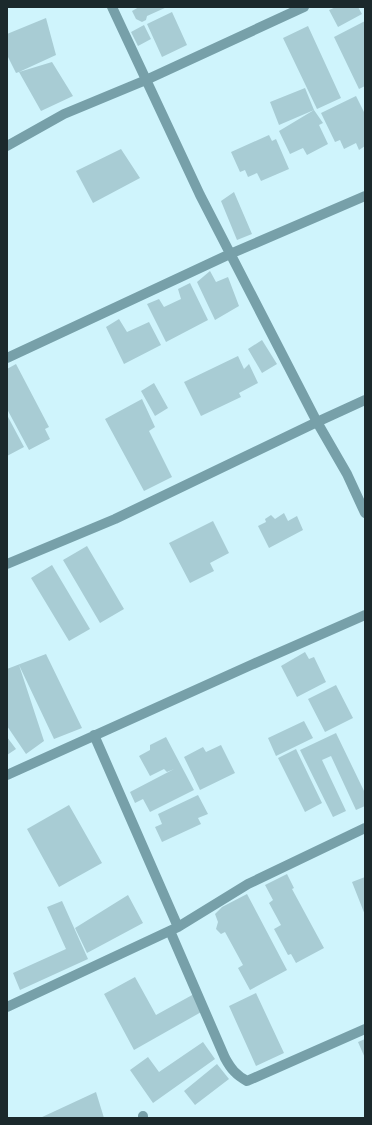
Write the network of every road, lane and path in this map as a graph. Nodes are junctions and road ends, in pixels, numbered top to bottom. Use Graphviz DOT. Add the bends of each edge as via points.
graph roads {
  1 [pos="112,7"];
  2 [pos="304,7"];
  3 [pos="146,80"];
  4 [pos="7,146"];
  5 [pos="365,196"];
  6 [pos="230,254"];
  7 [pos="7,358"];
  8 [pos="365,400"];
  9 [pos="316,422"];
  10 [pos="365,513"];
  11 [pos="7,564"];
  12 [pos="365,615"];
  13 [pos="94,735"];
  14 [pos="7,775"];
  15 [pos="365,828"];
  16 [pos="174,929"];
  17 [pos="7,1007"];
  18 [pos="365,1029"];
  1 -- 3 [label="street"];
  2 -- 3 [label="street"];
  3 -- 4 [label="street" via="64,114"];
  3 -- 6 [label="street"];
  5 -- 6 [label="street"];
  6 -- 7 [label="street"];
  6 -- 9 [label="street"];
  8 -- 9 [label="street"];
  9 -- 10 [label="street" via="347,474"];
  9 -- 11 [label="street" via="115,519"];
  12 -- 13 [label="street"];
  13 -- 14 [label="street"];
  13 -- 16 [label="street"];
  15 -- 16 [label="street" via="248,884"];
  16 -- 17 [label="street"];
  16 -- 18 [label="street" via="225,1058 237,1076 247,1081"];
}
